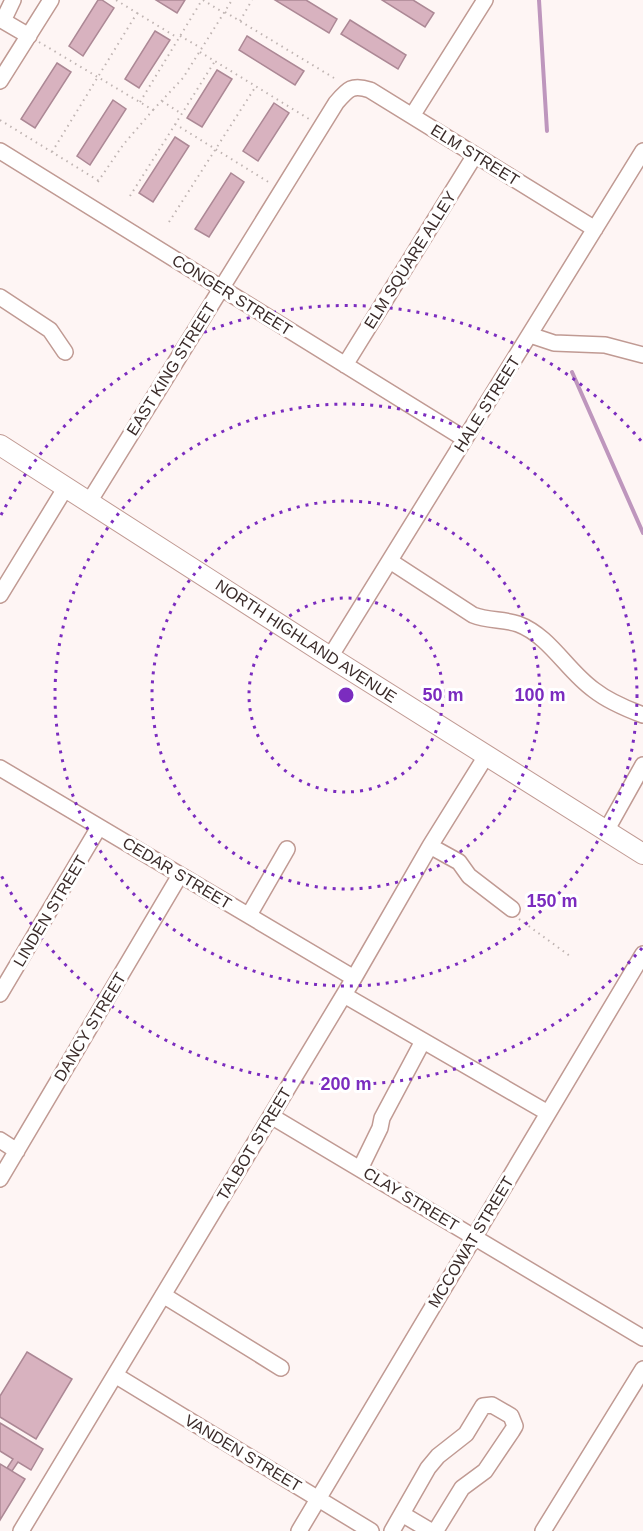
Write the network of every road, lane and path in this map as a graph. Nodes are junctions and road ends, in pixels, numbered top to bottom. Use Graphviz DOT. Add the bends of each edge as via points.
graph roads {
  1 [pos="13,0"];
  2 [pos="51,0"];
  3 [pos="116,0"];
  4 [pos="202,0"];
  5 [pos="232,0"];
  6 [pos="252,0"];
  7 [pos="485,0"];
  8 [pos="224,12"];
  9 [pos="137,13"];
  10 [pos="1,20"];
  11 [pos="240,21"];
  12 [pos="179,37"];
  13 [pos="34,39"];
  14 [pos="201,50"];
  15 [pos="215,61"];
  16 [pos="98,77"];
  17 [pos="334,78"];
  18 [pos="0,81"];
  19 [pos="256,86"];
  20 [pos="352,87"];
  21 [pos="162,101"];
  22 [pos="140,102"];
  23 [pos="153,110"];
  24 [pos="182,114"];
  25 [pos="412,116"];
  26 [pos="309,119"];
  27 [pos="0,120"];
  28 [pos="175,124"];
  29 [pos="215,149"];
  30 [pos="0,151"];
  31 [pos="643,151"];
  32 [pos="52,152"];
  33 [pos="475,155"];
  34 [pos="270,183"];
  35 [pos="130,196"];
  36 [pos="169,222"];
  37 [pos="595,230"];
  38 [pos="221,288"];
  39 [pos="0,297"];
  40 [pos="530,335"];
  41 [pos="65,352"];
  42 [pos="643,355"];
  43 [pos="345,365"];
  44 [pos="465,439"];
  45 [pos="0,445"];
  46 [pos="66,487"];
  47 [pos="89,502"];
  48 [pos="390,561"];
  49 [pos="6,572"];
  50 [pos="0,595"];
  51 [pos="330,657"];
  52 [pos="643,715"];
  53 [pos="486,756"];
  54 [pos="643,765"];
  55 [pos="0,768"];
  56 [pos="99,827"];
  57 [pos="606,831"];
  58 [pos="430,846"];
  59 [pos="287,849"];
  60 [pos="643,854"];
  61 [pos="180,875"];
  62 [pos="512,909"];
  63 [pos="249,915"];
  64 [pos="643,954"];
  65 [pos="570,956"];
  66 [pos="354,978"];
  67 [pos="0,994"];
  68 [pos="344,995"];
  69 [pos="423,1041"];
  70 [pos="548,1113"];
  71 [pos="271,1116"];
  72 [pos="0,1140"];
  73 [pos="17,1151"];
  74 [pos="360,1169"];
  75 [pos="0,1179"];
  76 [pos="474,1237"];
  77 [pos="163,1295"];
  78 [pos="643,1338"];
  79 [pos="281,1368"];
  80 [pos="643,1369"];
  81 [pos="115,1375"];
  82 [pos="318,1499"];
  83 [pos="402,1514"];
  84 [pos="21,1531"];
  85 [pos="299,1531"];
  86 [pos="371,1531"];
  87 [pos="392,1531"];
  88 [pos="543,1531"];
  1 -- 10 [label="street"];
  2 -- 13 [label="street"];
  3 -- 9 [label="path"];
  4 -- 8 [label="path"];
  4 -- 12 [label="path"];
  5 -- 8 [label="path"];
  6 -- 11 [label="path"];
  7 -- 25 [label="street"];
  8 -- 11 [label="path"];
  8 -- 14 [label="path"];
  9 -- 12 [label="path"];
  9 -- 16 [label="path"];
  10 -- 13 [label="street"];
  11 -- 17 [label="path"];
  12 -- 14 [label="path"];
  12 -- 22 [label="path"];
  13 -- 16 [label="path"];
  13 -- 18 [label="street"];
  14 -- 15 [label="path"];
  14 -- 21 [label="path"];
  15 -- 19 [label="path"];
  15 -- 24 [label="path"];
  16 -- 22 [label="path"];
  16 -- 32 [label="path"];
  19 -- 26 [label="path"];
  19 -- 29 [label="path"];
  20 -- 25 [label="street, ELM STREET" via="370,90"];
  20 -- 38 [label="street, EAST KING STREET" via="336,103"];
  21 -- 23 [label="path"];
  21 -- 24 [label="path"];
  22 -- 23 [label="path"];
  23 -- 32 [label="path" via="98,182"];
  24 -- 28 [label="path"];
  25 -- 33 [label="street, ELM STREET"];
  27 -- 32 [label="path"];
  28 -- 29 [label="path"];
  28 -- 35 [label="path"];
  29 -- 34 [label="path"];
  29 -- 36 [label="path"];
  30 -- 38 [label="street, CONGER STREET"];
  31 -- 37 [label="street, HALE STREET"];
  33 -- 37 [label="street, ELM STREET"];
  33 -- 43 [label="street, ELM SQUARE ALLEY"];
  37 -- 40 [label="street, HALE STREET"];
  38 -- 43 [label="street, CONGER STREET"];
  38 -- 47 [label="street, EAST KING STREET"];
  39 -- 41 [label="street" via="50,330"];
  40 -- 42 [label="street" via="554,343 604,345"];
  40 -- 44 [label="street, HALE STREET"];
  43 -- 44 [label="street, CONGER STREET"];
  44 -- 48 [label="street, HALE STREET"];
  45 -- 46 [label="main road, NORTH HIGHLAND AVENUE"];
  46 -- 47 [label="main road, NORTH HIGHLAND AVENUE"];
  46 -- 49 [label="street"];
  47 -- 51 [label="main road, NORTH HIGHLAND AVENUE"];
  48 -- 51 [label="street, HALE STREET"];
  48 -- 52 [label="street" via="473,615 518,624 542,639 593,690"];
  49 -- 50 [label="street"];
  51 -- 53 [label="main road, NORTH HIGHLAND AVENUE"];
  53 -- 57 [label="main road, NORTH HIGHLAND AVENUE"];
  53 -- 58 [label="street, TALBOT STREET"];
  54 -- 57 [label="street"];
  55 -- 56 [label="street, CEDAR STREET"];
  56 -- 61 [label="street, CEDAR STREET"];
  56 -- 67 [label="street, LINDEN STREET"];
  57 -- 60 [label="main road, NORTH HIGHLAND AVENUE"];
  58 -- 62 [label="street" via="459,862 469,876"];
  58 -- 66 [label="street, TALBOT STREET"];
  59 -- 63 [label="street"];
  61 -- 63 [label="street, CEDAR STREET"];
  61 -- 73 [label="street, DANCY STREET"];
  62 -- 65 [label="path" via="521,921"];
  63 -- 66 [label="street, CEDAR STREET"];
  64 -- 70 [label="street, MCCOWAT STREET"];
  66 -- 68 [label="street, TALBOT STREET"];
  68 -- 69 [label="street"];
  68 -- 71 [label="street, TALBOT STREET"];
  69 -- 70 [label="street"];
  69 -- 74 [label="street"];
  70 -- 76 [label="street, MCCOWAT STREET"];
  71 -- 74 [label="street, CLAY STREET"];
  71 -- 77 [label="street, TALBOT STREET"];
  72 -- 73 [label="street"];
  73 -- 75 [label="street, DANCY STREET"];
  74 -- 76 [label="street, CLAY STREET"];
  76 -- 78 [label="street, CLAY STREET"];
  76 -- 82 [label="street, MCCOWAT STREET"];
  77 -- 79 [label="street"];
  77 -- 81 [label="street, TALBOT STREET"];
  80 -- 88 [label="street"];
  81 -- 82 [label="street, VANDEN STREET"];
  81 -- 84 [label="street, TALBOT STREET"];
  82 -- 85 [label="street, MCCOWAT STREET"];
  82 -- 86 [label="street, VANDEN STREET"];
  83 -- 83 [label="street" via="428,1468 466,1434 483,1406 492,1405 511,1416 515,1426 512,1431 485,1471 462,1488 434,1531"];
  83 -- 87 [label="street"];
}
